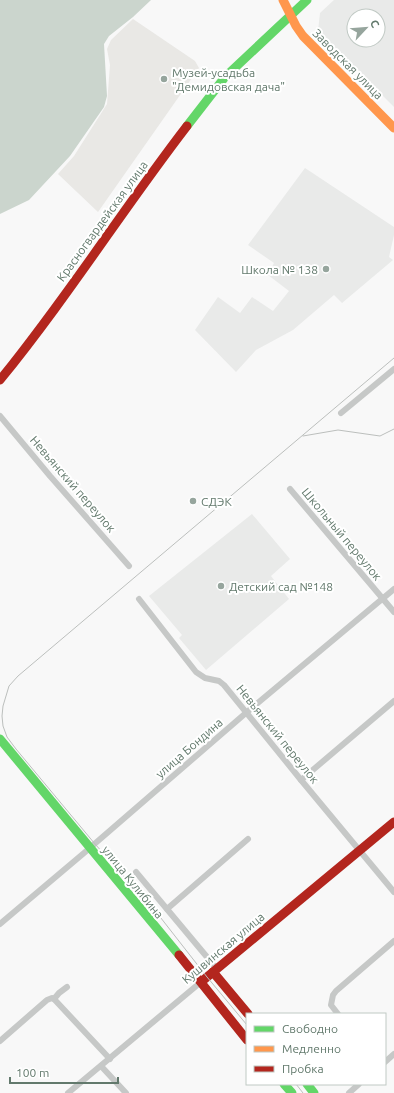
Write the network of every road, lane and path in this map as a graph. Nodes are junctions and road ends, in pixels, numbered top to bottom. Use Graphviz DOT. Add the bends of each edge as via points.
graph roads {
  1 [pos="283,0"];
  2 [pos="291,0"];
  3 [pos="307,0"];
  4 [pos="290,15"];
  5 [pos="394,128"];
  6 [pos="394,369"];
  7 [pos="0,380"];
  8 [pos="341,413"];
  9 [pos="0,416"];
  10 [pos="290,489"];
  11 [pos="129,566"];
  12 [pos="394,589"];
  13 [pos="139,599"];
  14 [pos="383,599"];
  15 [pos="394,612"];
  16 [pos="394,701"];
  17 [pos="247,712"];
  18 [pos="0,739"];
  19 [pos="300,780"];
  20 [pos="394,822"];
  21 [pos="248,839"];
  22 [pos="90,849"];
  23 [pos="359,850"];
  24 [pos="136,872"];
  25 [pos="394,892"];
  26 [pos="167,909"];
  27 [pos="0,924"];
  28 [pos="394,940"];
  29 [pos="215,970"];
  30 [pos="201,982"];
  31 [pos="67,987"];
  32 [pos="54,998"];
  33 [pos="247,1013"];
  34 [pos="337,1013"];
  35 [pos="246,1039"];
  36 [pos="0,1041"];
  37 [pos="394,1054"];
  38 [pos="110,1059"];
  39 [pos="386,1061"];
  40 [pos="101,1066"];
  41 [pos="285,1085"];
  42 [pos="308,1085"];
  43 [pos="358,1085"];
  44 [pos="68,1093"];
  45 [pos="126,1093"];
  46 [pos="292,1093"];
  47 [pos="314,1093"];
  48 [pos="349,1093"];
  1 -- 4 [label="main road, Заводская улица"];
  2 -- 4 [label="main road"];
  3 -- 4 [label="main road, Красногвардейская улица"];
  4 -- 5 [label="main road, Заводская улица" via="303,36"];
  4 -- 7 [label="main road, Красногвардейская улица" via="214,91"];
  6 -- 8 [label="street"];
  9 -- 11 [label="street, Невьянский переулок"];
  10 -- 14 [label="street, Школьный переулок"];
  12 -- 14 [label="street, улица Бондина"];
  13 -- 17 [label="street, Невьянский переулок" via="196,672 205,678 222,683"];
  14 -- 15 [label="street, Школьный переулок"];
  14 -- 17 [label="street, улица Бондина"];
  16 -- 19 [label="street"];
  17 -- 19 [label="street, Невьянский переулок"];
  17 -- 22 [label="street, улица Бондина"];
  18 -- 22 [label="main road, улица Кулибина"];
  19 -- 23 [label="street, Невьянский переулок"];
  20 -- 23 [label="main road, Кушвинская улица"];
  21 -- 26 [label="street"];
  22 -- 27 [label="street, улица Бондина"];
  22 -- 30 [label="main road, улица Кулибина"];
  23 -- 25 [label="street, Невьянский переулок"];
  23 -- 29 [label="main road, Кушвинская улица"];
  24 -- 26 [label="street"];
  26 -- 29 [label="street"];
  28 -- 34 [label="street" via="336,991 332,1005"];
  29 -- 30 [label="main road, Кушвинская улица"];
  29 -- 33 [label="main road"];
  30 -- 35 [label="main road, улица Кулибина"];
  30 -- 38 [label="street, Кушвинская улица"];
  31 -- 32 [label="street"];
  32 -- 36 [label="street" via="47,1000"];
  32 -- 38 [label="street"];
  37 -- 39 [label="street"];
  38 -- 40 [label="street, Кушвинская улица"];
  40 -- 44 [label="street, Кушвинская улица"];
  40 -- 45 [label="street"];
  41 -- 46 [label="main road"];
  42 -- 47 [label="main road"];
  43 -- 48 [label="street"];
}
